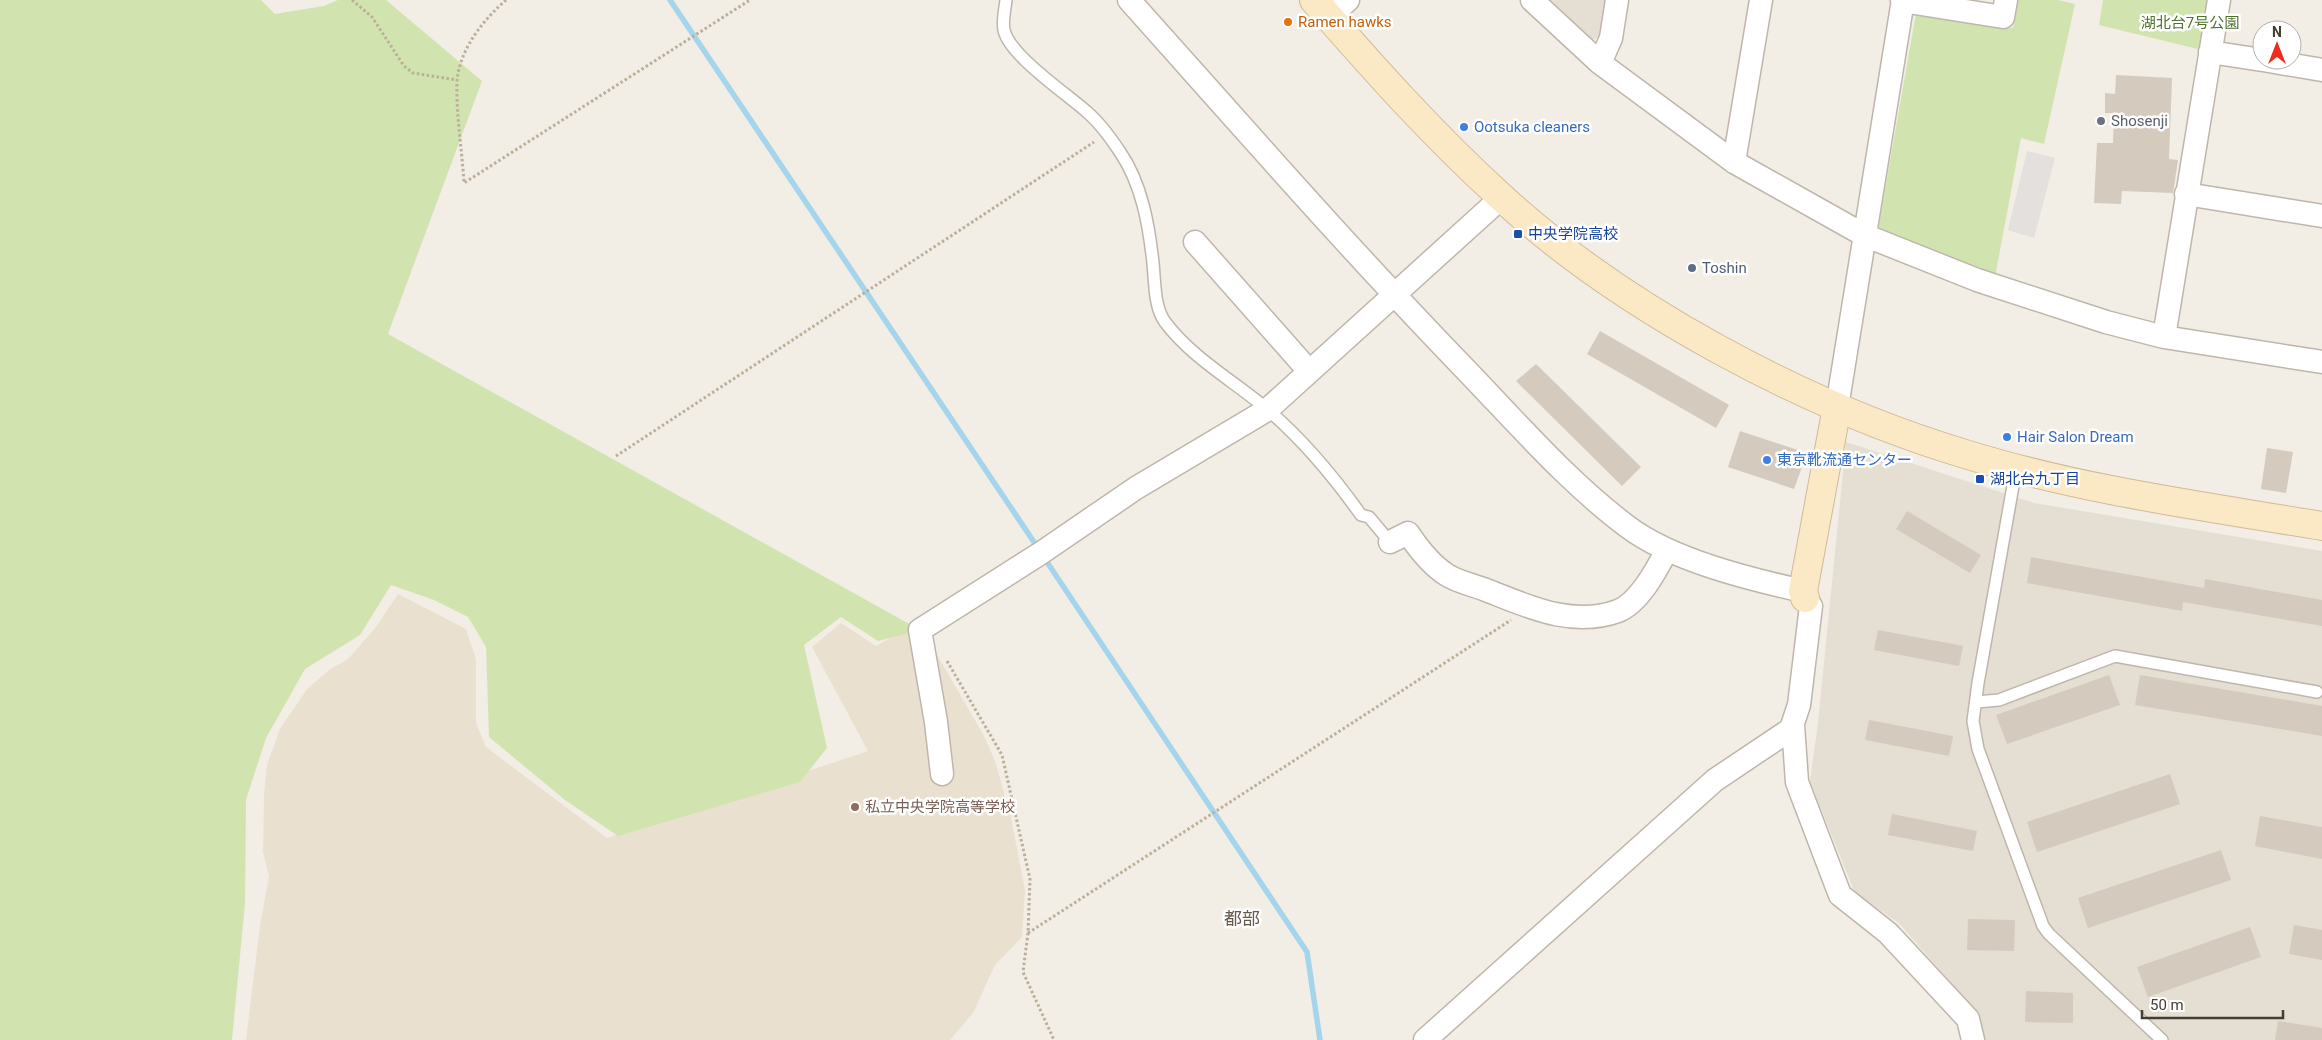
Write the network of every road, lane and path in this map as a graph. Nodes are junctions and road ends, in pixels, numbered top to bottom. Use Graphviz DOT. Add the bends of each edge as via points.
graph roads {
  1 [pos="352,0"];
  2 [pos="506,0"];
  3 [pos="750,0"];
  4 [pos="1006,0"];
  5 [pos="1129,0"];
  6 [pos="1532,0"];
  7 [pos="1617,0"];
  8 [pos="1761,0"];
  9 [pos="1903,0"];
  10 [pos="2006,0"];
  11 [pos="2219,0"];
  12 [pos="1330,6"];
  13 [pos="2210,52"];
  14 [pos="2252,58"];
  15 [pos="1600,63"];
  16 [pos="2302,67"];
  17 [pos="2322,70"];
  18 [pos="457,80"];
  19 [pos="1107,133"];
  20 [pos="1734,162"];
  21 [pos="2186,194"];
  22 [pos="1501,198"];
  23 [pos="2322,216"];
  24 [pos="1864,235"];
  25 [pos="1195,242"];
  26 [pos="1393,294"];
  27 [pos="2164,337"];
  28 [pos="2322,362"];
  29 [pos="1309,372"];
  30 [pos="1837,407"];
  31 [pos="1268,410"];
  32 [pos="616,456"];
  33 [pos="2016,469"];
  34 [pos="2322,526"];
  35 [pos="1390,542"];
  36 [pos="1667,550"];
  37 [pos="1804,594"];
  38 [pos="1530,608"];
  39 [pos="947,660"];
  40 [pos="2317,692"];
  41 [pos="1976,702"];
  42 [pos="1793,725"];
  43 [pos="942,774"];
  44 [pos="1028,933"];
  45 [pos="1433,1038"];
  46 [pos="1054,1040"];
  47 [pos="1973,1040"];
  48 [pos="2162,1040"];
  1 -- 18 [label="path" via="372,17 404,66 413,73"];
  2 -- 18 [label="path" via="491,13 468,46"];
  3 -- 18 [label="path" via="464,183"];
  4 -- 19 [label="lane" via="1004,32 1021,56"];
  5 -- 26 [label="street"];
  6 -- 15 [label="street"];
  7 -- 15 [label="street" via="1611,38"];
  8 -- 20 [label="street"];
  9 -- 10 [label="street" via="2003,17"];
  9 -- 24 [label="street"];
  11 -- 13 [label="street"];
  12 -- 22 [label="street" via="1412,112"];
  13 -- 14 [label="street"];
  13 -- 21 [label="street"];
  15 -- 20 [label="street"];
  16 -- 17 [label="street"];
  19 -- 31 [label="lane" via="1125,158 1140,195 1149,231 1157,302 1163,320 1203,360"];
  19 -- 32 [label="path"];
  20 -- 24 [label="street"];
  21 -- 23 [label="street"];
  21 -- 27 [label="street"];
  22 -- 26 [label="street"];
  22 -- 30 [label="street" via="1559,246 1628,294 1752,367"];
  24 -- 27 [label="street" via="1977,280 2106,322"];
  24 -- 30 [label="street"];
  25 -- 29 [label="street"];
  26 -- 29 [label="street"];
  26 -- 36 [label="street" via="1555,462 1628,527"];
  27 -- 28 [label="street"];
  29 -- 31 [label="street"];
  30 -- 33 [label="street" via="1899,432"];
  30 -- 37 [label="street"];
  31 -- 35 [label="lane"];
  31 -- 43 [label="street" via="1136,488 920,630"];
  33 -- 34 [label="street" via="2147,497"];
  33 -- 41 [label="lane"];
  35 -- 38 [label="street" via="1408,533 1421,552 1447,575"];
  36 -- 37 [label="street"];
  36 -- 38 [label="street" via="1640,593 1619,611 1589,617 1561,616"];
  37 -- 42 [label="street" via="1811,606 1799,705"];
  38 -- 44 [label="path"];
  39 -- 44 [label="path" via="1002,755 1030,879"];
  40 -- 41 [label="lane" via="2115,656 1999,700"];
  41 -- 48 [label="lane" via="1974,721 1978,749 2043,926"];
  42 -- 45 [label="street" via="1775,741 1715,780"];
  42 -- 47 [label="street" via="1796,782 1840,895 1888,933 1968,1019"];
  44 -- 46 [label="path" via="1023,972"];
}
